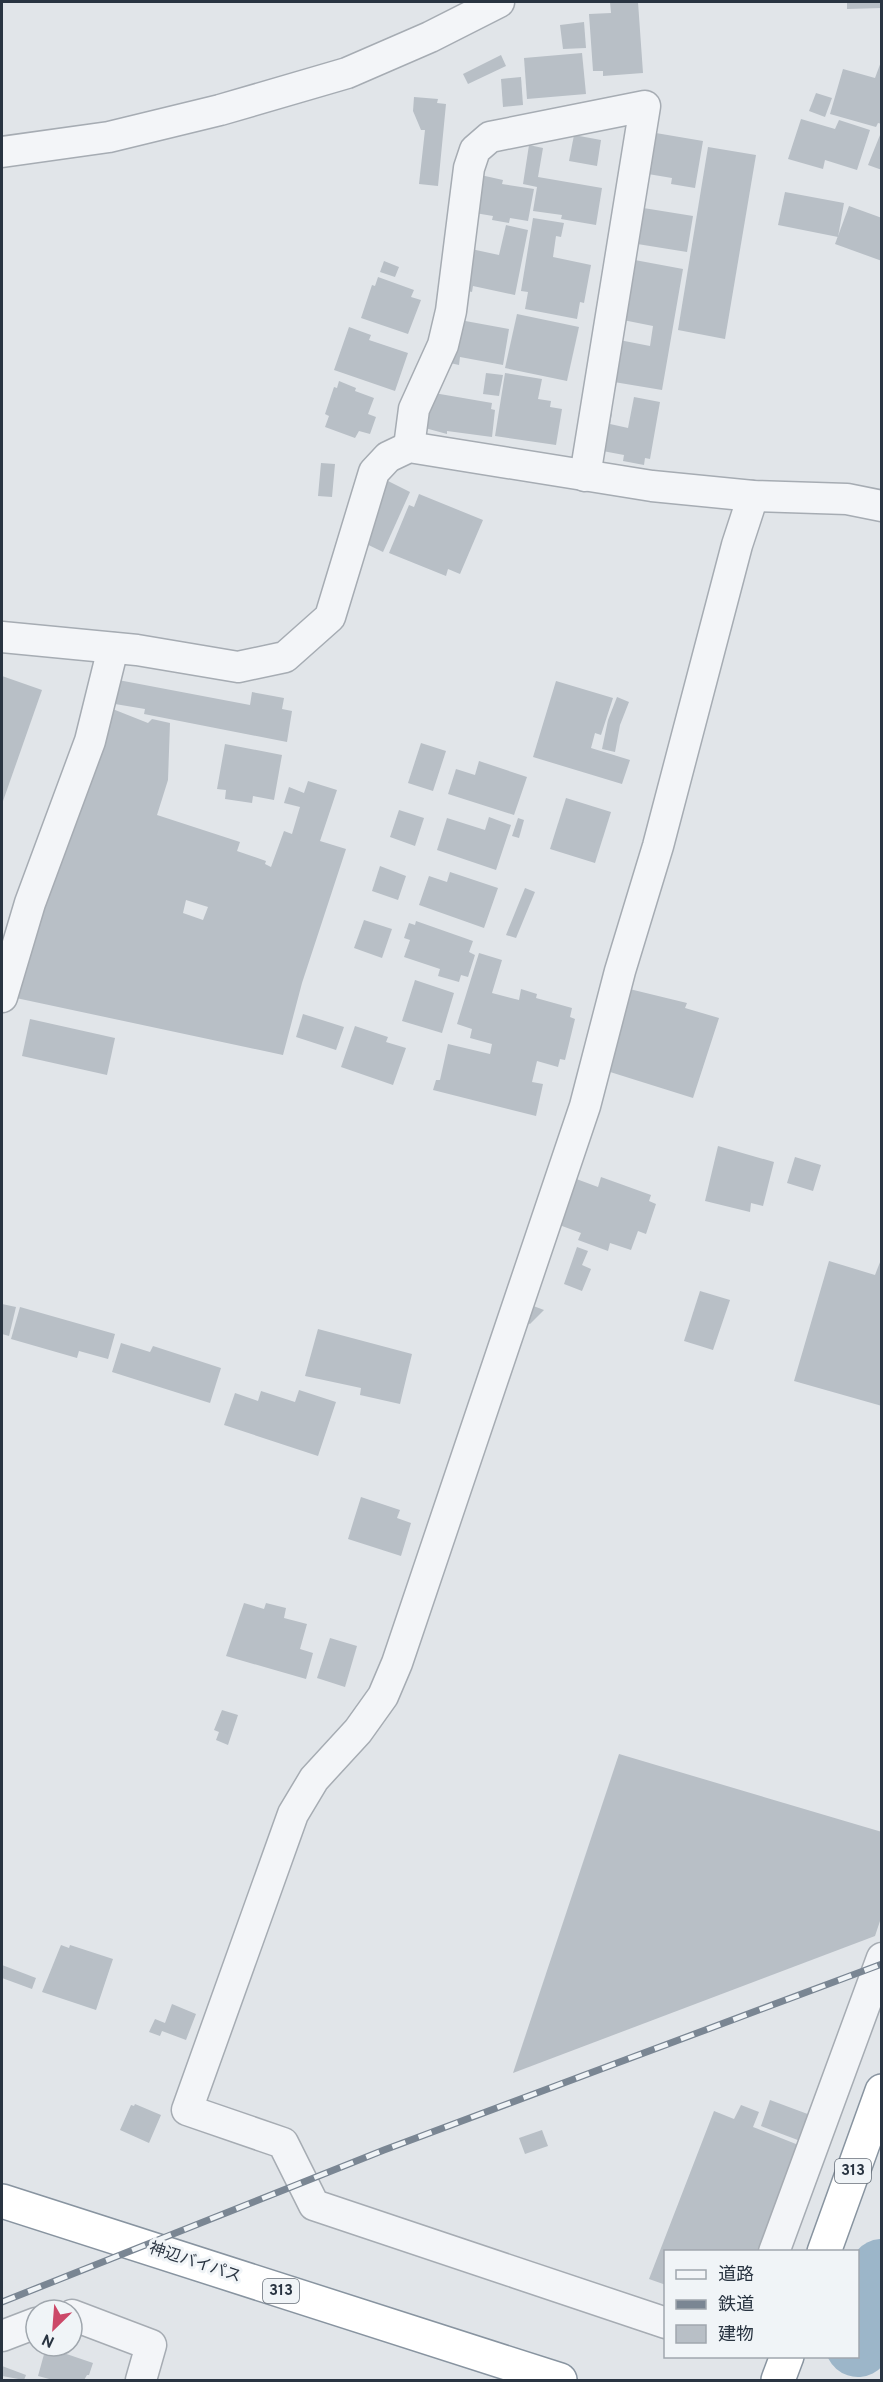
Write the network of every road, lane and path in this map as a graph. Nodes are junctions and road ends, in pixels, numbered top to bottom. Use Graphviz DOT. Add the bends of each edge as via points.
graph roads {
  1 [pos="499,2"];
  2 [pos="2,152"];
  3 [pos="409,447"];
  4 [pos="585,476"];
  5 [pos="753,496"];
  6 [pos="882,506"];
  7 [pos="2,637"];
  8 [pos="113,648"];
  9 [pos="2,997"];
  10 [pos="882,1958"];
  11 [pos="882,2091"];
  12 [pos="2,2201"];
  13 [pos="775,2250"];
  14 [pos="825,2250"];
  15 [pos="84,2319"];
  16 [pos="664,2322"];
  17 [pos="24,2328"];
  18 [pos="2,2336"];
  19 [pos="786,2358"];
  20 [pos="141,2380"];
  21 [pos="560,2380"];
  22 [pos="778,2380"];
  1 -- 2 [label="street" via="347,73 109,137"];
  3 -- 4 [label="street"];
  3 -- 4 [label="street" via="414,409 443,345 451,311 469,168 475,150 490,137 645,106"];
  3 -- 8 [label="street" via="388,457 374,472 330,617 285,657 238,667"];
  4 -- 5 [label="street"];
  5 -- 6 [label="street" via="847,499"];
  5 -- 16 [label="street" via="585,1106 397,1663 384,1696 314,1779 293,1814 187,2110 284,2143 314,2205"];
  7 -- 8 [label="street"];
  8 -- 9 [label="street" via="90,741 30,903"];
  10 -- 13 [label="street"];
  11 -- 14 [label="highway, 313"];
  12 -- 21 [label="highway, 神辺バイパス / 313"];
  15 -- 20 [label="street" via="151,2344"];
  17 -- 18 [label="street"];
  19 -- 22 [label="highway"];
}
